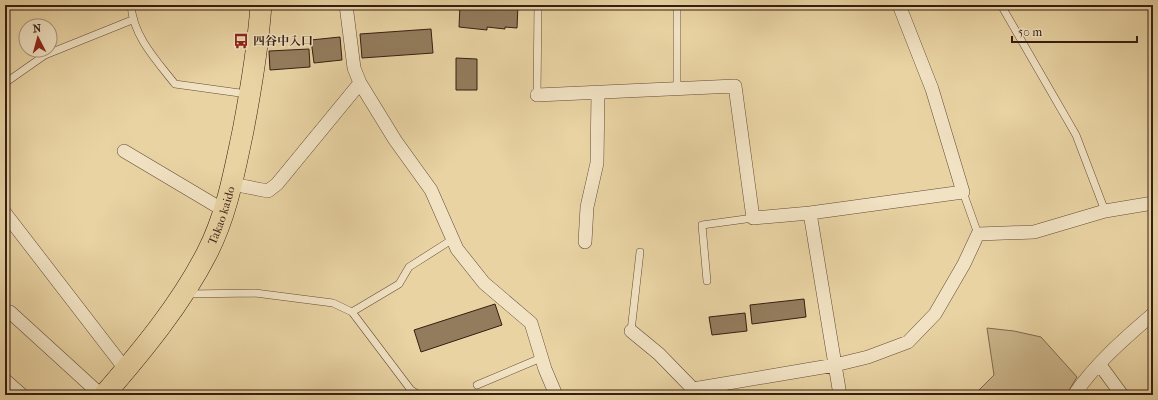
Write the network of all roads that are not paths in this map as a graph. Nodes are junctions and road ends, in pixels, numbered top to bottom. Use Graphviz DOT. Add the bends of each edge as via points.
graph roads {
  1 [pos="131,5"];
  2 [pos="261,5"];
  3 [pos="346,5"];
  4 [pos="538,5"];
  5 [pos="677,5"];
  6 [pos="899,5"];
  7 [pos="1001,5"];
  8 [pos="132,20"];
  9 [pos="5,83"];
  10 [pos="360,83"];
  11 [pos="677,89"];
  12 [pos="598,92"];
  13 [pos="250,94"];
  14 [pos="538,95"];
  15 [pos="124,151"];
  16 [pos="232,184"];
  17 [pos="963,192"];
  18 [pos="1153,203"];
  19 [pos="225,211"];
  20 [pos="1104,211"];
  21 [pos="5,213"];
  22 [pos="810,213"];
  23 [pos="753,218"];
  24 [pos="978,234"];
  25 [pos="453,239"];
  26 [pos="585,242"];
  27 [pos="640,252"];
  28 [pos="707,281"];
  29 [pos="183,294"];
  30 [pos="10,312"];
  31 [pos="352,312"];
  32 [pos="1152,318"];
  33 [pos="631,332"];
  34 [pos="541,358"];
  35 [pos="835,365"];
  36 [pos="1100,365"];
  37 [pos="126,370"];
  38 [pos="5,380"];
  39 [pos="476,385"];
  40 [pos="22,395"];
  41 [pos="100,395"];
  42 [pos="104,395"];
  43 [pos="419,395"];
  44 [pos="556,395"];
  45 [pos="840,395"];
  46 [pos="1074,395"];
  47 [pos="1122,395"];
  1 -- 8 [label="lane"];
  2 -- 13 [label="main road, Takao kaido"];
  3 -- 10 [label="street" via="354,68"];
  4 -- 14 [label="lane"];
  5 -- 11 [label="lane"];
  6 -- 17 [label="street" via="932,89"];
  7 -- 20 [label="lane" via="1076,135"];
  8 -- 9 [label="lane" via="45,55"];
  8 -- 13 [label="lane" via="150,53 175,84"];
  10 -- 16 [label="street" via="277,184 268,191"];
  10 -- 25 [label="street" via="395,140 431,190"];
  11 -- 12 [label="street"];
  11 -- 23 [label="street" via="735,86"];
  12 -- 14 [label="street"];
  12 -- 26 [label="street" via="597,163 587,207"];
  13 -- 16 [label="main road, Takao kaido"];
  15 -- 19 [label="street"];
  16 -- 19 [label="main road, Takao kaido"];
  17 -- 22 [label="street"];
  17 -- 24 [label="lane"];
  18 -- 20 [label="street"];
  19 -- 29 [label="main road, Takao kaido" via="207,253"];
  20 -- 24 [label="street" via="1034,232"];
  21 -- 37 [label="street"];
  22 -- 23 [label="street"];
  22 -- 35 [label="street"];
  23 -- 28 [label="lane" via="702,225"];
  24 -- 35 [label="street" via="935,314 908,342 868,357"];
  25 -- 31 [label="lane" via="409,267 399,284"];
  25 -- 34 [label="street" via="457,249 484,283 531,323"];
  27 -- 33 [label="lane"];
  29 -- 31 [label="lane" via="255,293 333,303"];
  29 -- 37 [label="main road, Takao kaido"];
  30 -- 41 [label="street"];
  31 -- 43 [label="lane" via="411,390"];
  32 -- 36 [label="street" via="1128,336"];
  33 -- 35 [label="street" via="659,354 693,389"];
  34 -- 39 [label="lane"];
  34 -- 44 [label="street"];
  35 -- 45 [label="street"];
  36 -- 46 [label="street"];
  36 -- 47 [label="street"];
  37 -- 42 [label="main road, Takao kaido"];
  38 -- 40 [label="street"];
}
